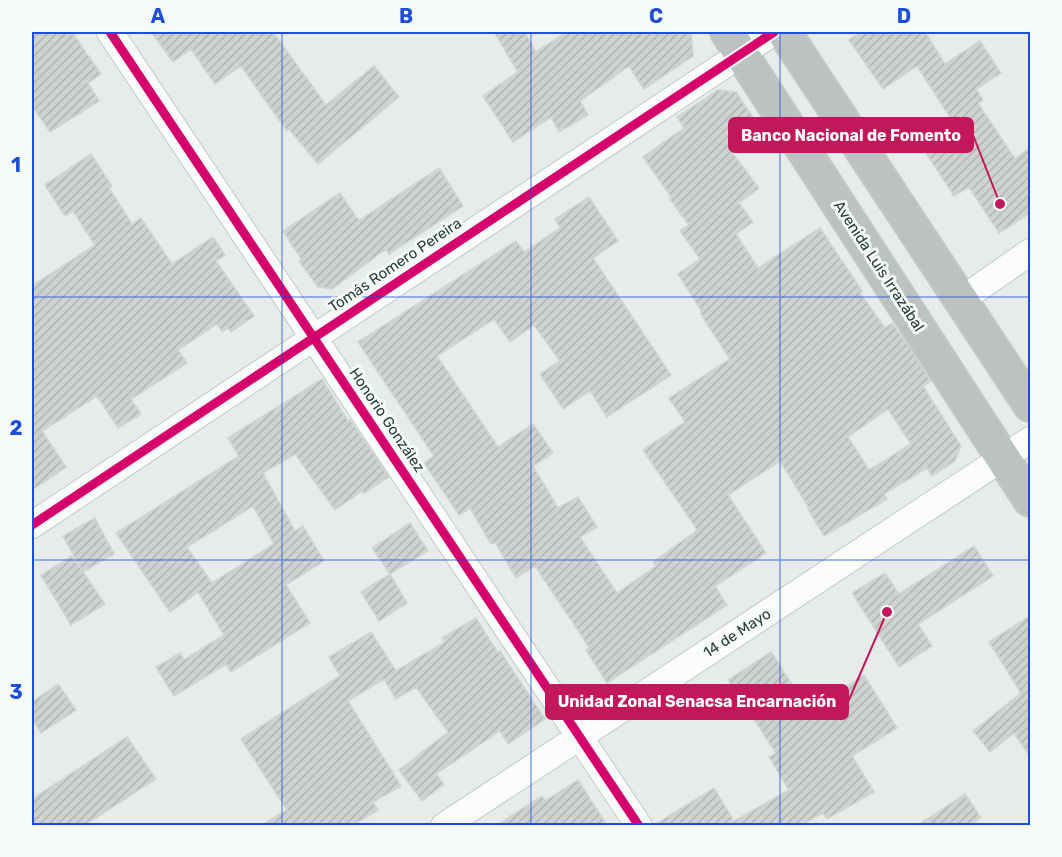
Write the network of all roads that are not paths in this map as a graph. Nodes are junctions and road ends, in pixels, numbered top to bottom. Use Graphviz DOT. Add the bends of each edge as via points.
graph roads {
  1 [pos="110,32"];
  2 [pos="774,32"];
  3 [pos="784,32"];
  4 [pos="734,42"];
  5 [pos="1030,252"];
  6 [pos="961,300"];
  7 [pos="314,337"];
  8 [pos="1030,405"];
  9 [pos="1030,440"];
  10 [pos="1003,458"];
  11 [pos="1030,500"];
  12 [pos="32,525"];
  13 [pos="580,737"];
  14 [pos="444,825"];
  15 [pos="639,825"];
  1 -- 7 [label="street, Honorio González"];
  2 -- 4 [label="street, Tomás Romero Pereira"];
  3 -- 6 [label="highway"];
  4 -- 7 [label="street, Tomás Romero Pereira"];
  4 -- 10 [label="highway, Avenida Luis Irrazábal"];
  5 -- 6 [label="street"];
  6 -- 8 [label="highway"];
  7 -- 12 [label="street, Tomás Romero Pereira"];
  7 -- 13 [label="street, Honorio González"];
  9 -- 10 [label="street, 14 de Mayo"];
  10 -- 11 [label="highway, Avenida Luis Irrazábal"];
  10 -- 13 [label="street, 14 de Mayo"];
  13 -- 14 [label="street, 14 de Mayo"];
  13 -- 15 [label="street, Honorio González"];
}
